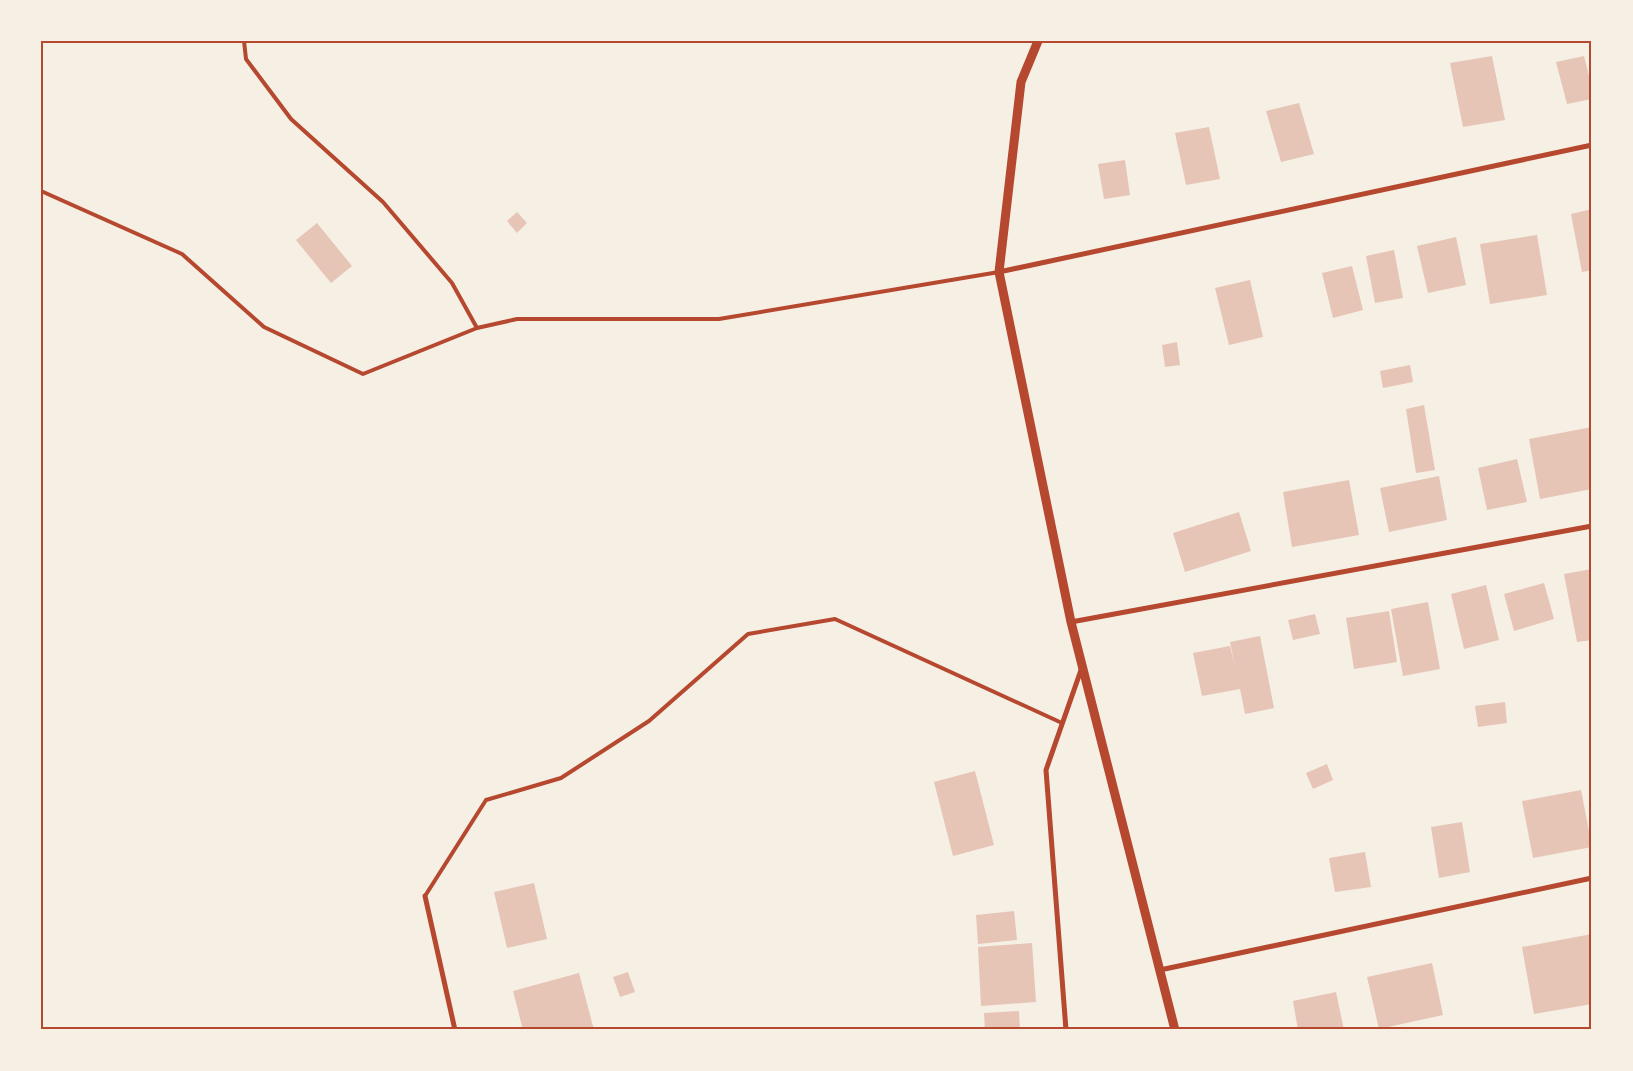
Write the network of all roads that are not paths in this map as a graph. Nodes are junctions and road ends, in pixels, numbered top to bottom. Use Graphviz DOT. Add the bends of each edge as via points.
graph roads {
  1 [pos="244,41"];
  2 [pos="1038,41"];
  3 [pos="1592,145"];
  4 [pos="41,191"];
  5 [pos="1000,272"];
  6 [pos="477,328"];
  7 [pos="1592,526"];
  8 [pos="1071,622"];
  9 [pos="1082,667"];
  10 [pos="1062,723"];
  11 [pos="1592,878"];
  12 [pos="425,896"];
  13 [pos="1159,970"];
  14 [pos="455,1030"];
  15 [pos="1066,1030"];
  16 [pos="1175,1030"];
  1 -- 6 [label="lane" via="246,59 291,119 383,202 452,284"];
  2 -- 5 [label="street" via="1021,82"];
  3 -- 5 [label="street"];
  4 -- 6 [label="lane" via="182,254 264,327 363,374"];
  5 -- 6 [label="lane" via="719,319 517,319"];
  5 -- 8 [label="street"];
  7 -- 8 [label="street"];
  8 -- 9 [label="street"];
  9 -- 10 [label="street"];
  9 -- 13 [label="street"];
  10 -- 12 [label="lane" via="834,619 748,634 649,720 561,778 486,800"];
  10 -- 15 [label="street" via="1046,770"];
  11 -- 13 [label="street"];
  12 -- 14 [label="street"];
  13 -- 16 [label="street"];
}
